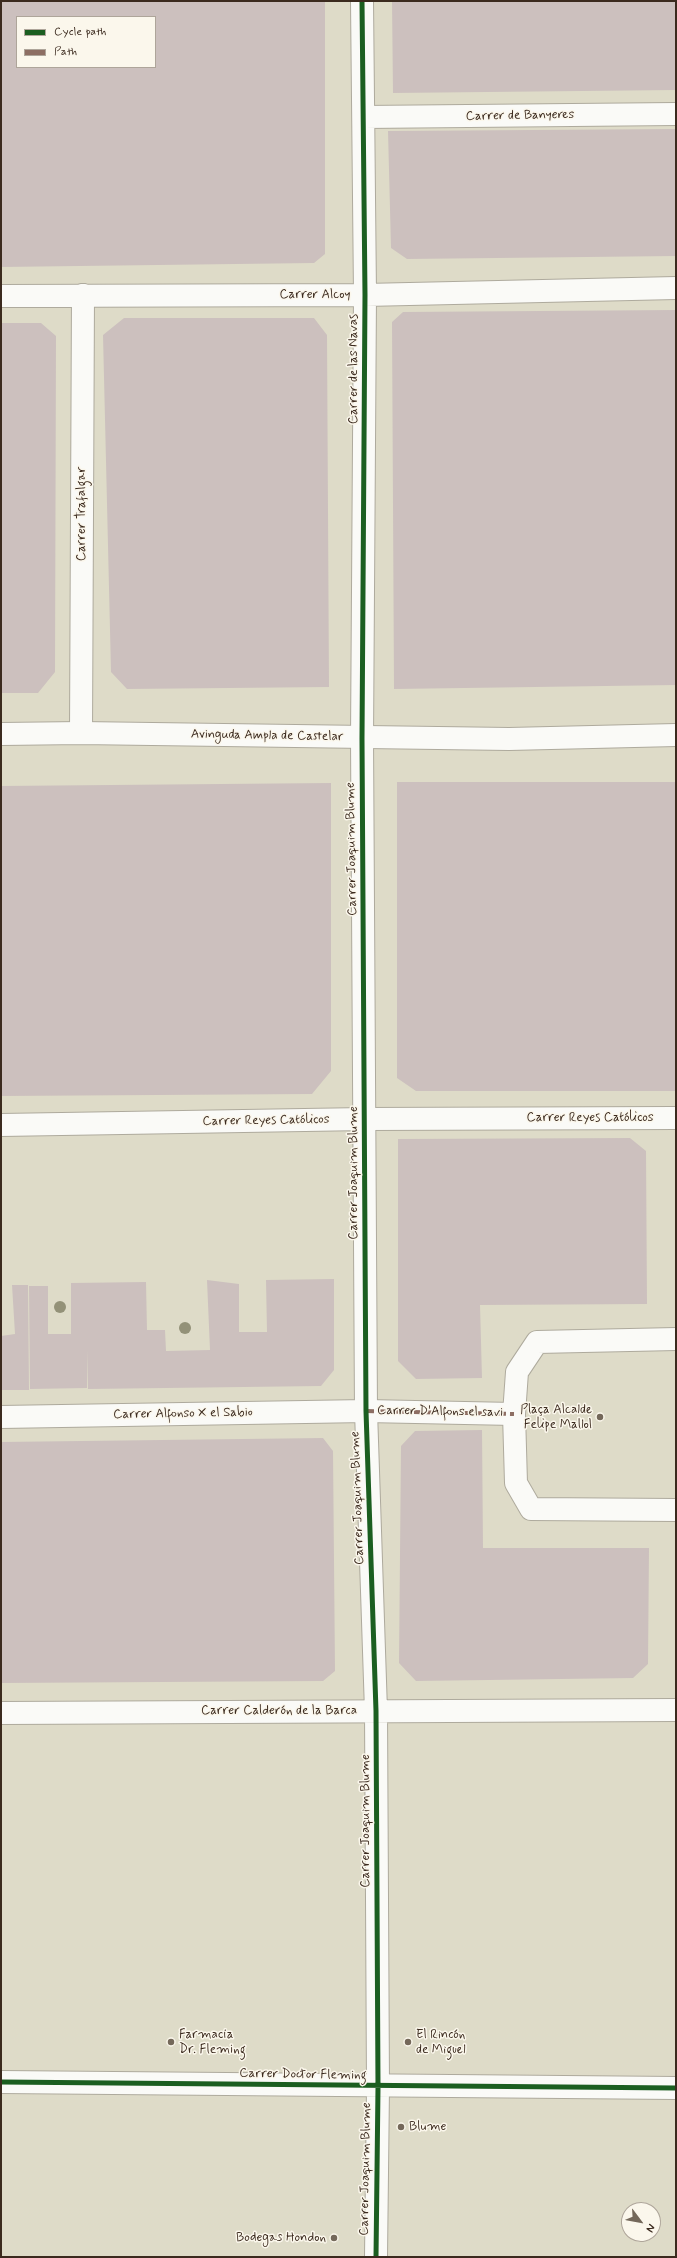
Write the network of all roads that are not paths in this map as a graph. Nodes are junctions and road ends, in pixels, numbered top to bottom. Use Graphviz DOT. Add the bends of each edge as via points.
graph roads {
  1 [pos="362,1"];
  2 [pos="676,114"];
  3 [pos="364,117"];
  4 [pos="676,288"];
  5 [pos="365,294"];
  6 [pos="83,295"];
  7 [pos="1,296"];
  8 [pos="81,733"];
  9 [pos="1,734"];
  10 [pos="676,735"];
  11 [pos="362,738"];
  12 [pos="676,1118"];
  13 [pos="365,1119"];
  14 [pos="1,1125"];
  15 [pos="676,1339"];
  16 [pos="366,1410"];
  17 [pos="514,1414"];
  18 [pos="1,1417"];
  19 [pos="676,1510"];
  20 [pos="676,1710"];
  21 [pos="376,1711"];
  22 [pos="1,1713"];
  23 [pos="1,2082"];
  24 [pos="378,2087"];
  25 [pos="676,2088"];
  26 [pos="376,2257"];
  1 -- 3 [label="street, Carrer de las Navas"];
  2 -- 3 [label="street, Carrer de Banyeres"];
  3 -- 5 [label="street, Carrer de las Navas"];
  4 -- 5 [label="street, Carrer Alcoy"];
  5 -- 6 [label="street, Carrer Alcoy"];
  5 -- 11 [label="street, Carrer de las Navas"];
  6 -- 7 [label="street, Carrer Alcoy"];
  6 -- 8 [label="street, Carrer Trafalgar"];
  8 -- 9 [label="street, Avinguda Ampla de Castelar"];
  8 -- 11 [label="street, Avinguda Ampla de Castelar"];
  10 -- 11 [label="street, Avinguda Ampla de Castelar" via="508,739"];
  11 -- 13 [label="street, Carrer Joaquim Blume"];
  12 -- 13 [label="street, Carrer Reyes Católicos"];
  13 -- 14 [label="street, Carrer Reyes Católicos"];
  13 -- 16 [label="street, Carrer Joaquim Blume"];
  15 -- 17 [label="street" via="537,1342 517,1372"];
  16 -- 17 [label="street, Carrer D'Alfons el savi"];
  16 -- 18 [label="street, Carrer Alfonso X el Sabio"];
  16 -- 21 [label="street, Carrer Joaquim Blume"];
  17 -- 19 [label="street" via="516,1483 531,1509"];
  20 -- 21 [label="street, Carrer Calderón de la Barca"];
  21 -- 22 [label="street, Carrer Calderón de la Barca"];
  21 -- 24 [label="street, Carrer Joaquim Blume"];
  23 -- 24 [label="street, Carrer Doctor Fleming"];
  24 -- 25 [label="street, Carrer Doctor Fleming"];
  24 -- 26 [label="street, Carrer Joaquim Blume"];
}
